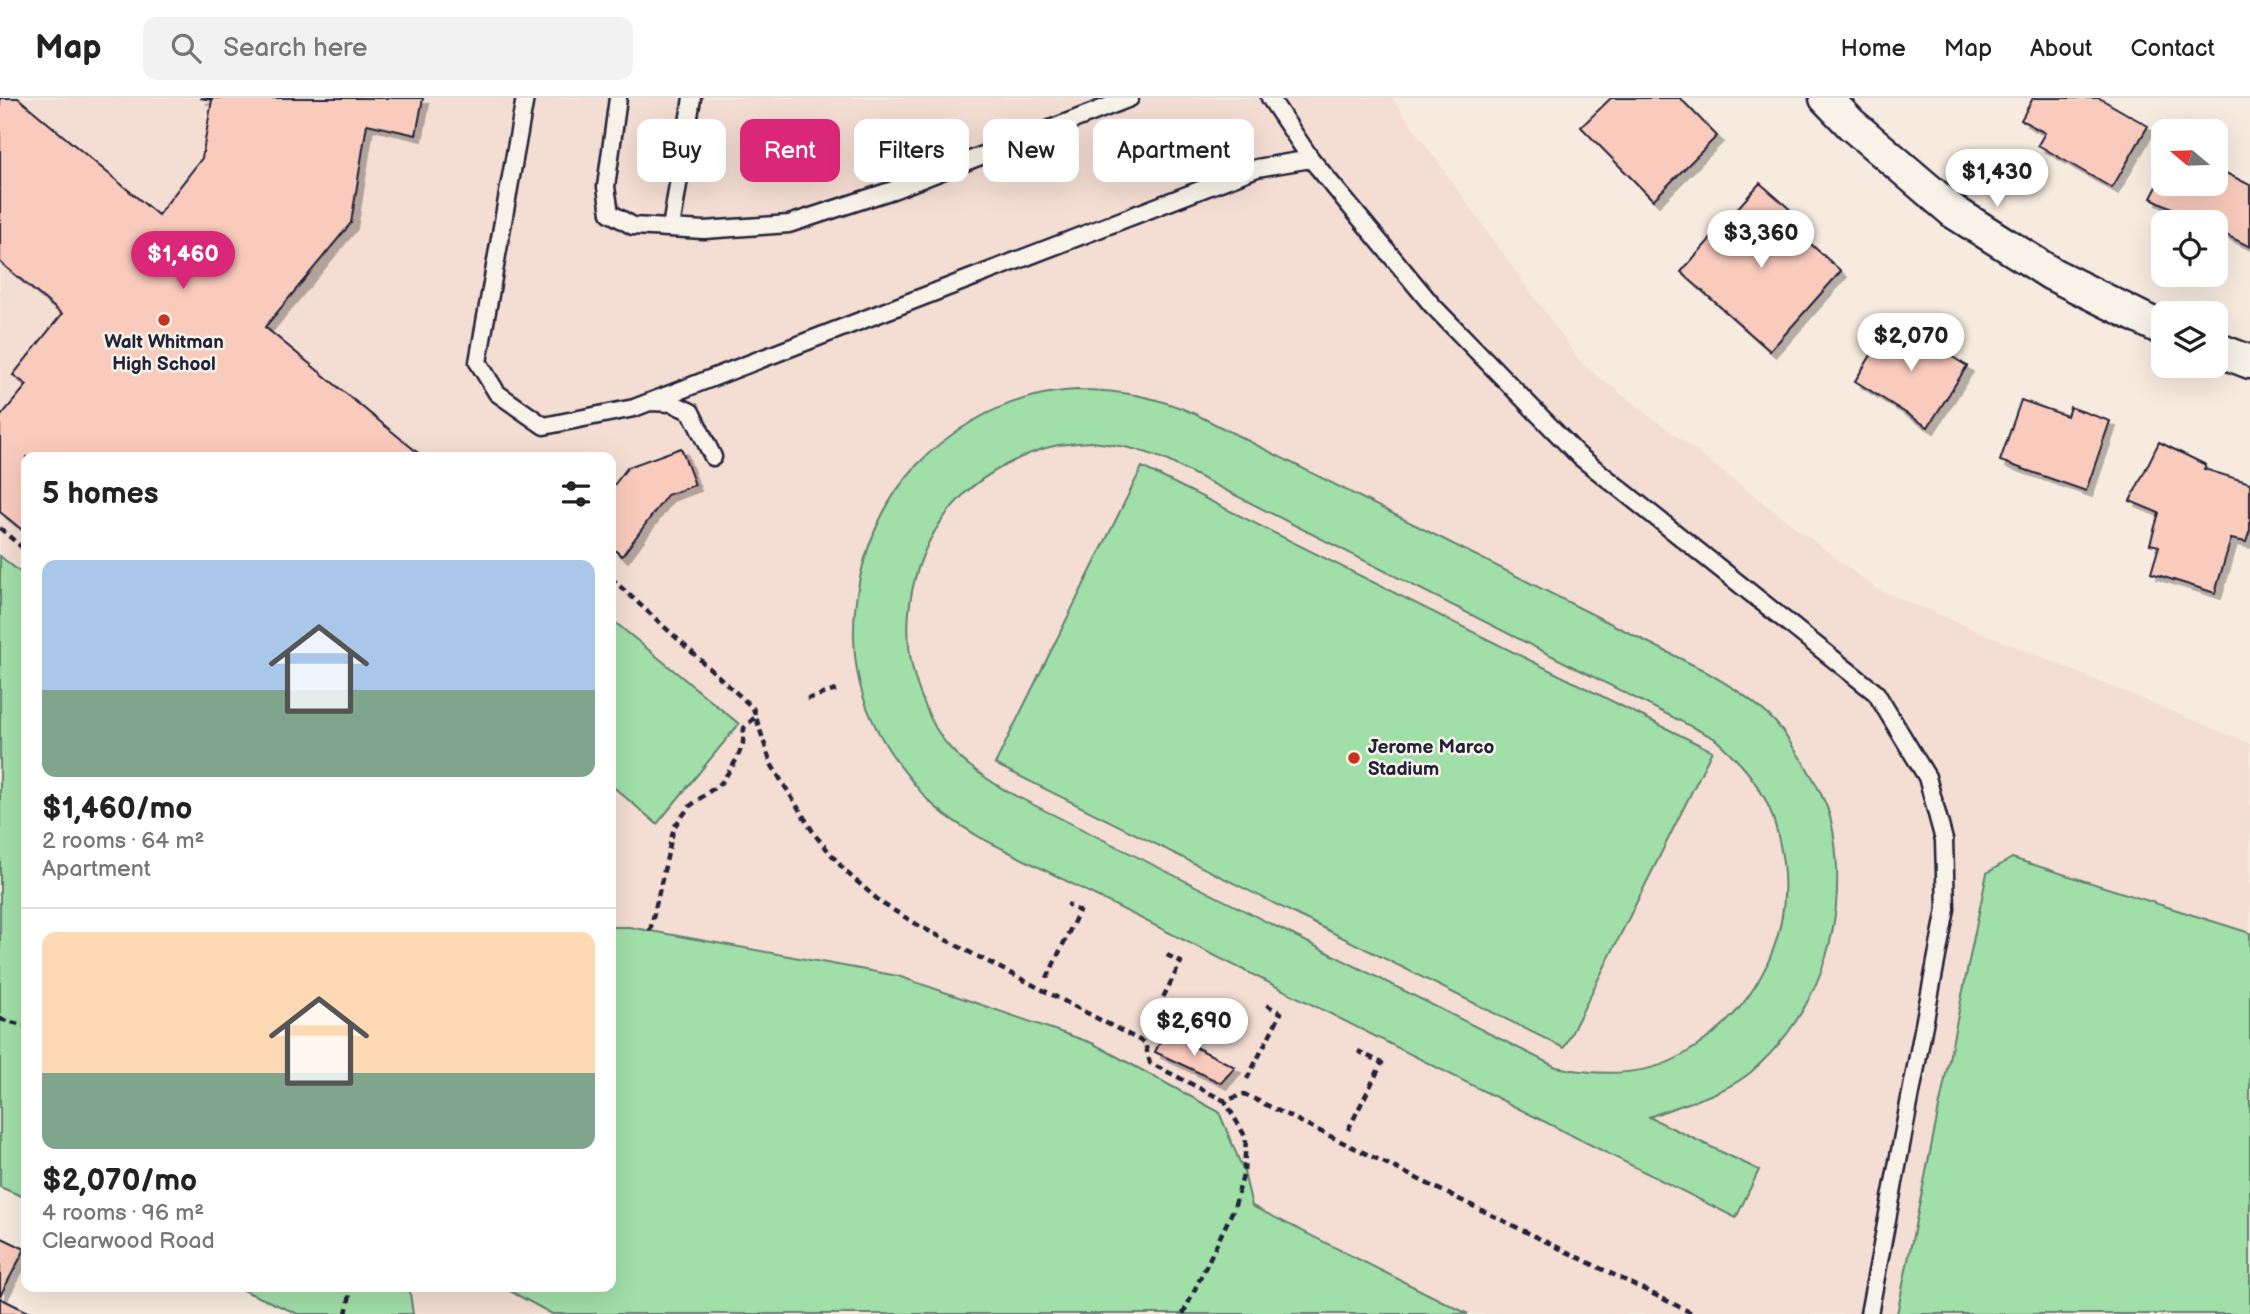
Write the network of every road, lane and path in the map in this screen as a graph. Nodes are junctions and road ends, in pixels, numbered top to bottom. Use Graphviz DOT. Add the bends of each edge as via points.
graph roads {
  1 [pos="525,98"];
  2 [pos="618,98"];
  3 [pos="692,98"];
  4 [pos="1130,98"];
  5 [pos="1270,98"];
  6 [pos="1826,98"];
  7 [pos="1311,159"];
  8 [pos="671,228"];
  9 [pos="2151,323"];
  10 [pos="2228,354"];
  11 [pos="2250,362"];
  12 [pos="649,401"];
  13 [pos="713,457"];
  14 [pos="0,528"];
  15 [pos="21,547"];
  16 [pos="616,583"];
  17 [pos="836,691"];
  18 [pos="807,699"];
  19 [pos="756,716"];
  20 [pos="1066,904"];
  21 [pos="650,930"];
  22 [pos="1165,954"];
  23 [pos="1046,978"];
  24 [pos="1263,1003"];
  25 [pos="0,1019"];
  26 [pos="21,1025"];
  27 [pos="1147,1029"];
  28 [pos="1358,1051"];
  29 [pos="1247,1079"];
  30 [pos="1225,1101"];
  31 [pos="1348,1130"];
  32 [pos="349,1292"];
  33 [pos="346,1314"];
  34 [pos="1183,1314"];
  35 [pos="1694,1314"];
  36 [pos="1869,1314"];
  1 -- 12 [label="lane" via="478,362 497,393 544,426"];
  2 -- 8 [label="lane" via="606,187 610,213 633,226"];
  3 -- 8 [label="lane"];
  4 -- 8 [label="lane" via="892,190 789,224"];
  5 -- 7 [label="lane"];
  6 -- 9 [label="street" via="1954,212 2052,274"];
  7 -- 12 [label="lane" via="1257,168"];
  7 -- 36 [label="lane" via="1432,305 1579,456 1877,693 1927,777 1944,840 1946,909"];
  10 -- 11 [label="street"];
  12 -- 13 [label="lane" via="672,403 691,412"];
  14 -- 15 [label="path"];
  16 -- 19 [label="path" via="753,708"];
  17 -- 18 [label="path"];
  19 -- 21 [label="path" via="744,728 737,759 722,782 691,806 674,827"];
  19 -- 30 [label="path" via="771,764 815,835 846,872 883,905 1144,1043 1150,1063"];
  20 -- 23 [label="path" via="1079,911"];
  22 -- 27 [label="path" via="1181,962"];
  24 -- 29 [label="path" via="1281,1013"];
  25 -- 26 [label="path"];
  28 -- 31 [label="path" via="1382,1063"];
  30 -- 34 [label="path" via="1245,1138 1244,1172 1234,1208"];
  30 -- 35 [label="path" via="1244,1094"];
  32 -- 33 [label="path"];
}
